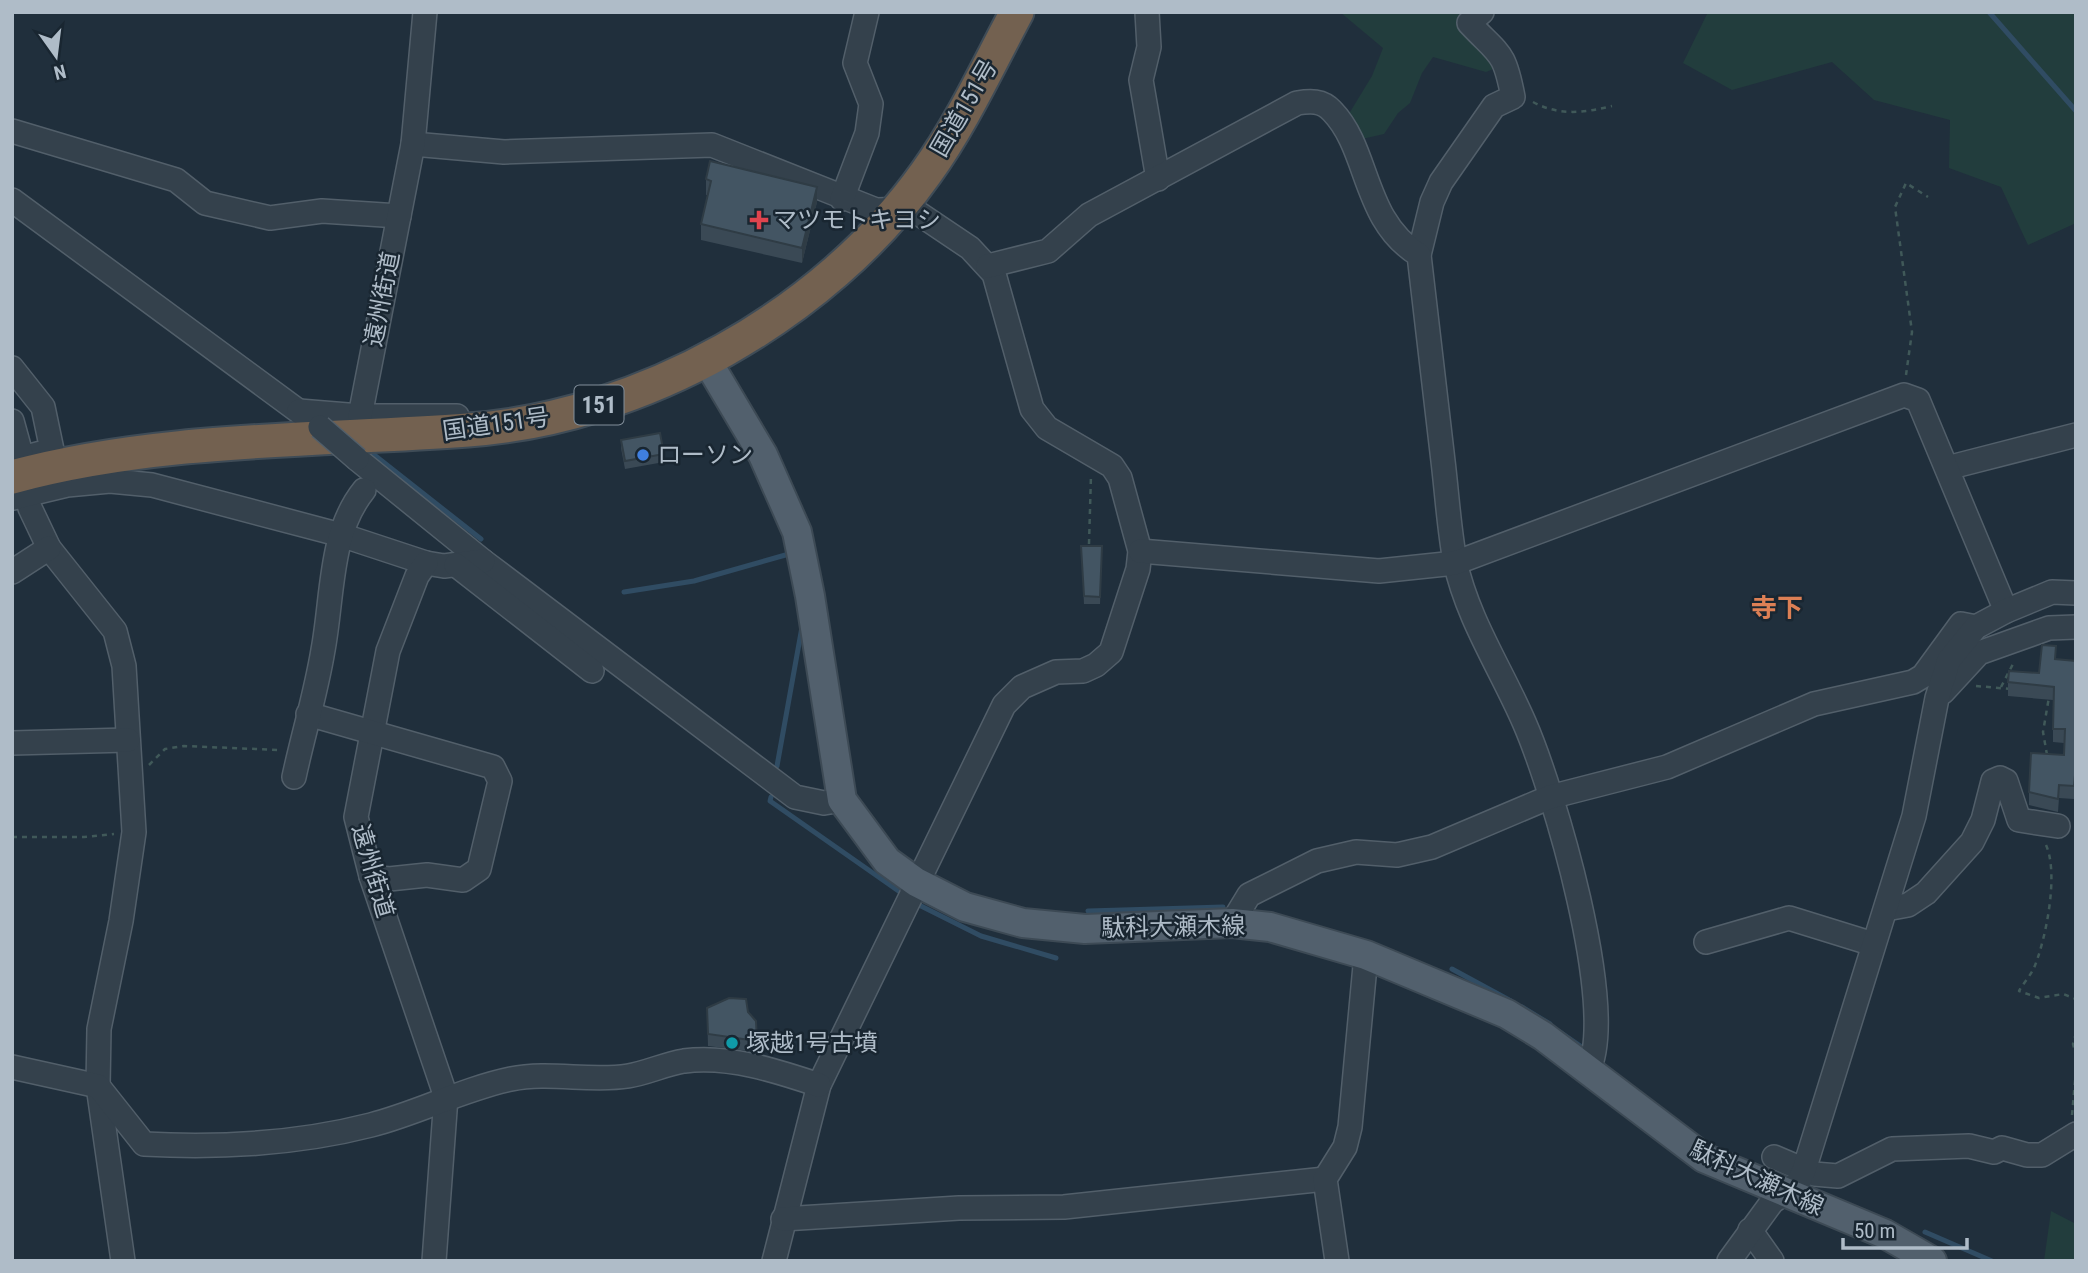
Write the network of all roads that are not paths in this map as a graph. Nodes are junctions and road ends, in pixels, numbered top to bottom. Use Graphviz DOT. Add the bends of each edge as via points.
graph roads {
  1 [pos="425,12"];
  2 [pos="867,12"];
  3 [pos="1017,12"];
  4 [pos="1147,12"];
  5 [pos="1482,12"];
  6 [pos="12,131"];
  7 [pos="414,144"];
  8 [pos="1158,179"];
  9 [pos="842,199"];
  10 [pos="12,200"];
  11 [pos="897,210"];
  12 [pos="399,216"];
  13 [pos="1419,256"];
  14 [pos="988,267"];
  15 [pos="706,359"];
  16 [pos="12,368"];
  17 [pos="299,411"];
  18 [pos="359,416"];
  19 [pos="12,421"];
  20 [pos="471,430"];
  21 [pos="2076,435"];
  22 [pos="1947,468"];
  23 [pos="20,479"];
  24 [pos="364,490"];
  25 [pos="341,535"];
  26 [pos="50,548"];
  27 [pos="1140,551"];
  28 [pos="456,558"];
  29 [pos="483,561"];
  30 [pos="1455,562"];
  31 [pos="426,563"];
  32 [pos="12,572"];
  33 [pos="2076,593"];
  34 [pos="2006,611"];
  35 [pos="1976,627"];
  36 [pos="2076,627"];
  37 [pos="592,671"];
  38 [pos="1944,691"];
  39 [pos="308,714"];
  40 [pos="371,731"];
  41 [pos="128,740"];
  42 [pos="12,743"];
  43 [pos="294,777"];
  44 [pos="1550,797"];
  45 [pos="842,800"];
  46 [pos="2058,826"];
  47 [pos="371,876"];
  48 [pos="916,882"];
  49 [pos="1886,908"];
  50 [pos="1233,923"];
  51 [pos="1706,942"];
  52 [pos="1873,944"];
  53 [pos="1366,955"];
  54 [pos="12,1067"];
  55 [pos="1588,1071"];
  56 [pos="819,1085"];
  57 [pos="97,1086"];
  58 [pos="446,1097"];
  59 [pos="2076,1134"];
  60 [pos="1774,1157"];
  61 [pos="1804,1170"];
  62 [pos="1325,1179"];
  63 [pos="1785,1193"];
  64 [pos="783,1219"];
  65 [pos="1750,1230"];
  66 [pos="123,1261"];
  67 [pos="435,1261"];
  68 [pos="774,1261"];
  69 [pos="1337,1261"];
  70 [pos="1729,1261"];
  71 [pos="1772,1261"];
  72 [pos="1932,1261"];
  1 -- 7 [label="street, 遠州街道"];
  2 -- 9 [label="street" via="855,63 871,104 867,133"];
  3 -- 11 [label="highway, 国道151号 / 151" via="952,134"];
  4 -- 8 [label="street" via="1149,47 1141,80"];
  5 -- 13 [label="street" via="1469,23 1507,64 1513,97 1494,106 1441,182"];
  6 -- 12 [label="street" via="176,180 205,203 270,218 321,211"];
  7 -- 9 [label="street" via="504,152 712,145"];
  7 -- 12 [label="street, 遠州街道"];
  8 -- 13 [label="street" via="1297,103 1313,100 1331,110 1400,244"];
  8 -- 14 [label="street" via="1089,215 1048,251"];
  9 -- 11 [label="street" via="876,210"];
  10 -- 17 [label="street"];
  11 -- 14 [label="street" via="912,209 970,248"];
  11 -- 15 [label="highway, 国道151号 / 151" via="833,275 766,324"];
  12 -- 18 [label="street, 遠州街道"];
  13 -- 30 [label="street"];
  14 -- 27 [label="street" via="998,287 1032,409 1047,428 1112,466 1120,478"];
  15 -- 20 [label="highway, 国道151号 / 151" via="663,382 572,413"];
  15 -- 45 [label="main road, 駄科大瀬木線" via="763,455 797,532"];
  16 -- 23 [label="street" via="43,407 52,450"];
  17 -- 18 [label="street"];
  17 -- 29 [label="street, bridge"];
  18 -- 20 [label="street" via="464,416"];
  19 -- 23 [label="street"];
  20 -- 23 [label="highway, 国道151号 / 151" via="184,449 73,462"];
  21 -- 22 [label="street"];
  22 -- 30 [label="street" via="1918,400 1904,395"];
  22 -- 34 [label="street"];
  23 -- 25 [label="street" via="67,485 110,481 152,485"];
  23 -- 26 [label="street"];
  24 -- 25 [label="street" via="350,507"];
  25 -- 31 [label="street"];
  25 -- 39 [label="street" via="323,652"];
  26 -- 32 [label="street"];
  26 -- 41 [label="street" via="115,631 124,666"];
  27 -- 30 [label="street" via="1380,571"];
  27 -- 48 [label="street" via="1111,652 1083,671 1056,672 1022,687 1004,705"];
  28 -- 29 [label="street"];
  28 -- 31 [label="street"];
  28 -- 37 [label="street"];
  29 -- 45 [label="street" via="795,797 824,803"];
  30 -- 44 [label="street" via="1477,624 1525,724"];
  31 -- 40 [label="street, 遠州街道" via="388,650"];
  33 -- 34 [label="street" via="2052,592"];
  34 -- 35 [label="street"];
  35 -- 38 [label="street" via="1949,660"];
  35 -- 44 [label="street" via="1961,624 1923,676 1913,682 1814,704 1643,775"];
  36 -- 38 [label="street" via="2049,628 1979,653"];
  38 -- 49 [label="street"];
  39 -- 40 [label="street"];
  39 -- 43 [label="street"];
  40 -- 47 [label="street, 遠州街道" via="356,817"];
  40 -- 47 [label="street" via="493,767 500,781 479,869 463,880"];
  41 -- 42 [label="street"];
  41 -- 57 [label="street" via="134,832 99,1029"];
  44 -- 50 [label="street" via="1433,847 1396,855 1356,852 1317,861 1250,895"];
  44 -- 55 [label="street" via="1576,887 1593,982 1596,1055"];
  45 -- 48 [label="main road, 駄科大瀬木線" via="887,861"];
  46 -- 49 [label="street" via="2019,820 2006,781 1993,781 1972,842 1926,892 1908,905"];
  47 -- 58 [label="street, 遠州街道"];
  48 -- 50 [label="main road, 駄科大瀬木線" via="965,907 1023,923 1085,929"];
  48 -- 56 [label="street"];
  49 -- 52 [label="street"];
  50 -- 53 [label="main road, 駄科大瀬木線" via="1270,927"];
  51 -- 52 [label="street" via="1789,918"];
  52 -- 61 [label="street"];
  53 -- 55 [label="main road, 駄科大瀬木線" via="1507,1014"];
  53 -- 62 [label="street" via="1350,1128"];
  54 -- 57 [label="street"];
  55 -- 63 [label="main road, 駄科大瀬木線" via="1704,1158"];
  56 -- 58 [label="street" via="768,1068 684,1061 627,1077 514,1078"];
  56 -- 64 [label="street"];
  57 -- 58 [label="street" via="144,1144 167,1145 315,1138 373,1125"];
  57 -- 66 [label="street"];
  58 -- 67 [label="street, 遠州街道"];
  59 -- 61 [label="street" via="2042,1155 1969,1146 1892,1149 1838,1176"];
  60 -- 61 [label="street"];
  61 -- 63 [label="street" via="1798,1183"];
  62 -- 64 [label="street" via="1064,1207"];
  62 -- 69 [label="street"];
  63 -- 65 [label="street"];
  63 -- 72 [label="main road, 駄科大瀬木線" via="1885,1234"];
  64 -- 68 [label="street"];
  65 -- 70 [label="street"];
  65 -- 71 [label="street"];
}
